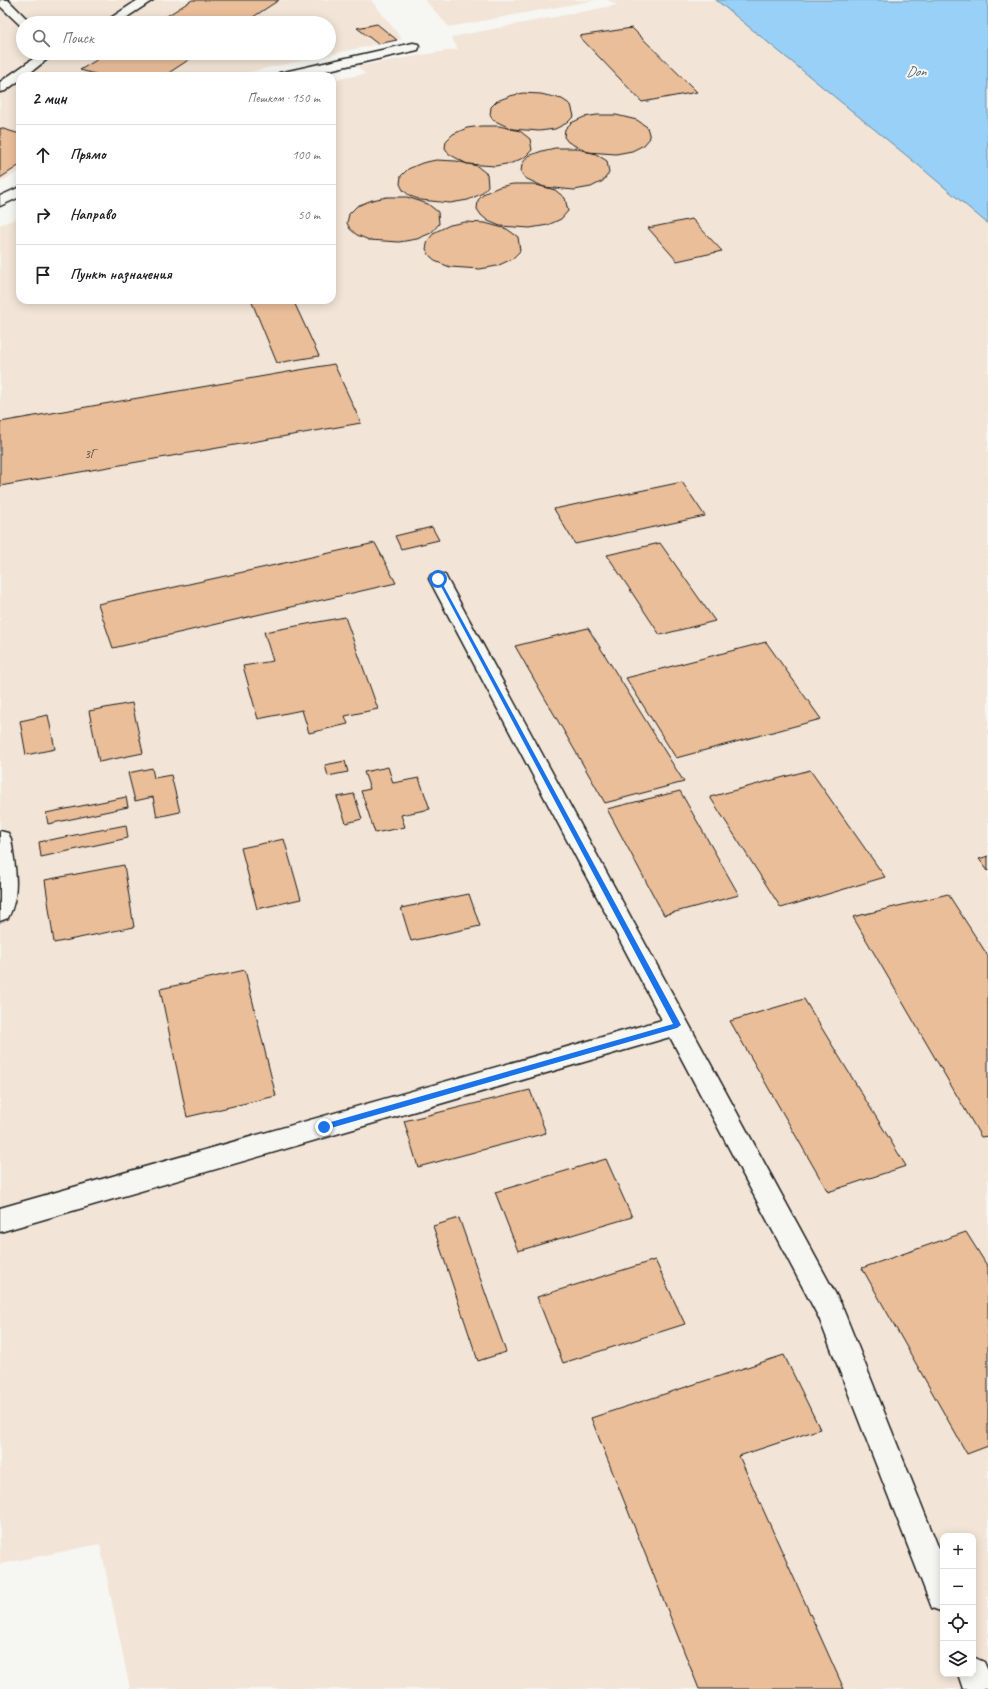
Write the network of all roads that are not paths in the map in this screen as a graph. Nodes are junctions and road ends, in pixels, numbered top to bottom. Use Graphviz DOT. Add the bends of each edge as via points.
graph roads {
  1 [pos="1,0"];
  2 [pos="147,0"];
  3 [pos="18,16"];
  4 [pos="121,16"];
  5 [pos="413,47"];
  6 [pos="39,60"];
  7 [pos="22,72"];
  8 [pos="302,72"];
  9 [pos="16,76"];
  10 [pos="0,88"];
  11 [pos="16,192"];
  12 [pos="0,202"];
  13 [pos="438,579"];
  14 [pos="0,839"];
  15 [pos="0,912"];
  16 [pos="677,1025"];
  17 [pos="0,1220"];
  18 [pos="940,1589"];
  19 [pos="974,1677"];
  20 [pos="979,1689"];
  1 -- 3 [label="lane"];
  2 -- 4 [label="lane"];
  5 -- 8 [label="lane"];
  6 -- 7 [label="lane"];
  9 -- 10 [label="lane"];
  11 -- 12 [label="lane"];
  13 -- 16 [label="lane"];
  14 -- 15 [label="lane" via="6,882"];
  16 -- 17 [label="lane"];
  16 -- 18 [label="lane" via="831,1313"];
  19 -- 20 [label="lane"];
}
